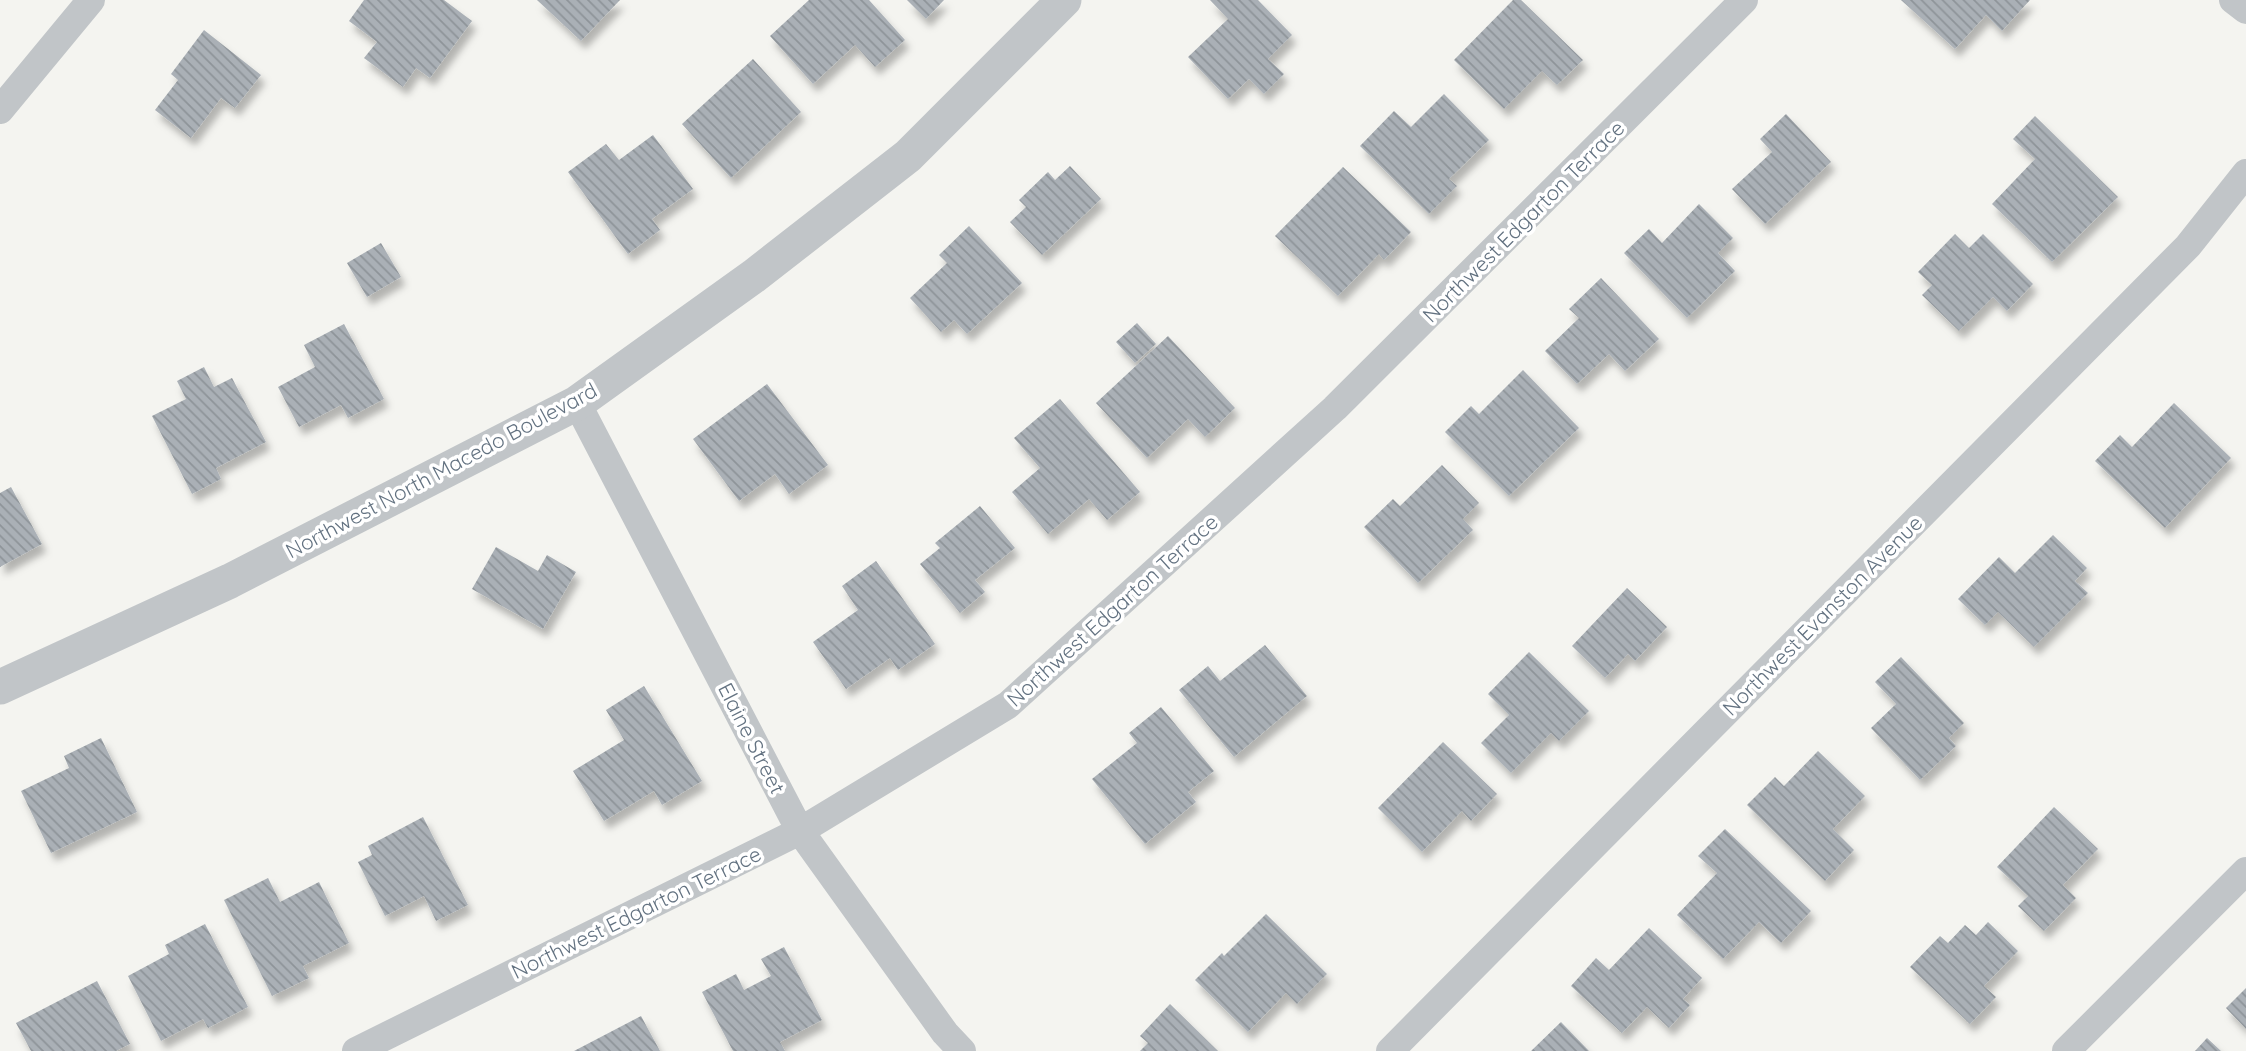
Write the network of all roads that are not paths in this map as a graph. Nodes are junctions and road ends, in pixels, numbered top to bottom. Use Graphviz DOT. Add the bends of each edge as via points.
graph roads {
  1 [pos="91,0"];
  2 [pos="1064,0"];
  3 [pos="1744,0"];
  4 [pos="2233,0"];
  5 [pos="2246,10"];
  6 [pos="0,110"];
  7 [pos="2246,173"];
  8 [pos="577,403"];
  9 [pos="0,687"];
  10 [pos="800,831"];
  11 [pos="2246,871"];
  12 [pos="356,1051"];
  13 [pos="962,1051"];
  14 [pos="1390,1051"];
  15 [pos="2066,1051"];
  1 -- 6 [label="street"];
  2 -- 8 [label="street, Northwest North Macedo Boulevard" via="908,156 754,276"];
  3 -- 10 [label="street, Northwest Edgarton Terrace" via="1335,408 1008,705"];
  4 -- 5 [label="street"];
  7 -- 14 [label="street, Northwest Evanston Avenue" via="2188,246"];
  8 -- 9 [label="street, Northwest North Macedo Boulevard" via="230,581"];
  8 -- 10 [label="street, Elaine Street"];
  10 -- 12 [label="street, Northwest Edgarton Terrace"];
  10 -- 13 [label="street, Elaine Street"];
  11 -- 15 [label="street"];
}
